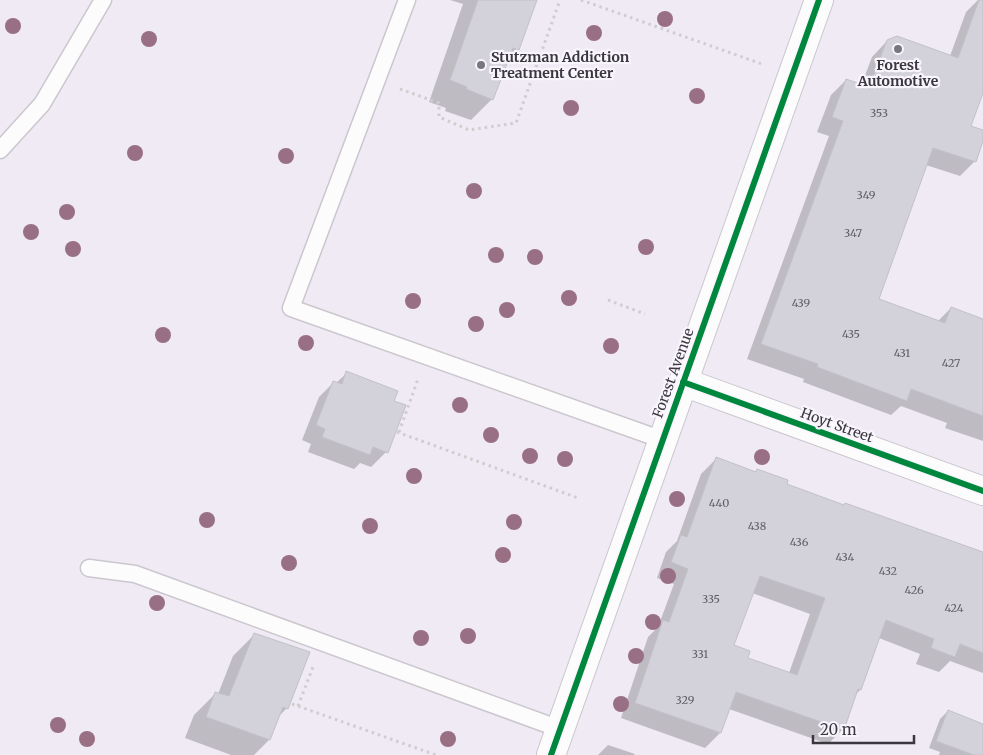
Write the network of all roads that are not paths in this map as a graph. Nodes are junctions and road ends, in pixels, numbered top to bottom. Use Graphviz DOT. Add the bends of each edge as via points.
graph roads {
  1 [pos="104,0"];
  2 [pos="407,0"];
  3 [pos="819,0"];
  4 [pos="0,150"];
  5 [pos="683,382"];
  6 [pos="663,440"];
  7 [pos="983,491"];
  8 [pos="88,568"];
  9 [pos="560,729"];
  10 [pos="551,755"];
  1 -- 4 [label="lane" via="42,104"];
  2 -- 6 [label="lane" via="291,308"];
  3 -- 5 [label="street, Forest Avenue"];
  5 -- 6 [label="street, Forest Avenue"];
  5 -- 7 [label="street, Hoyt Street"];
  6 -- 9 [label="street, Forest Avenue"];
  8 -- 9 [label="lane" via="134,574"];
  9 -- 10 [label="street, Forest Avenue"];
}
